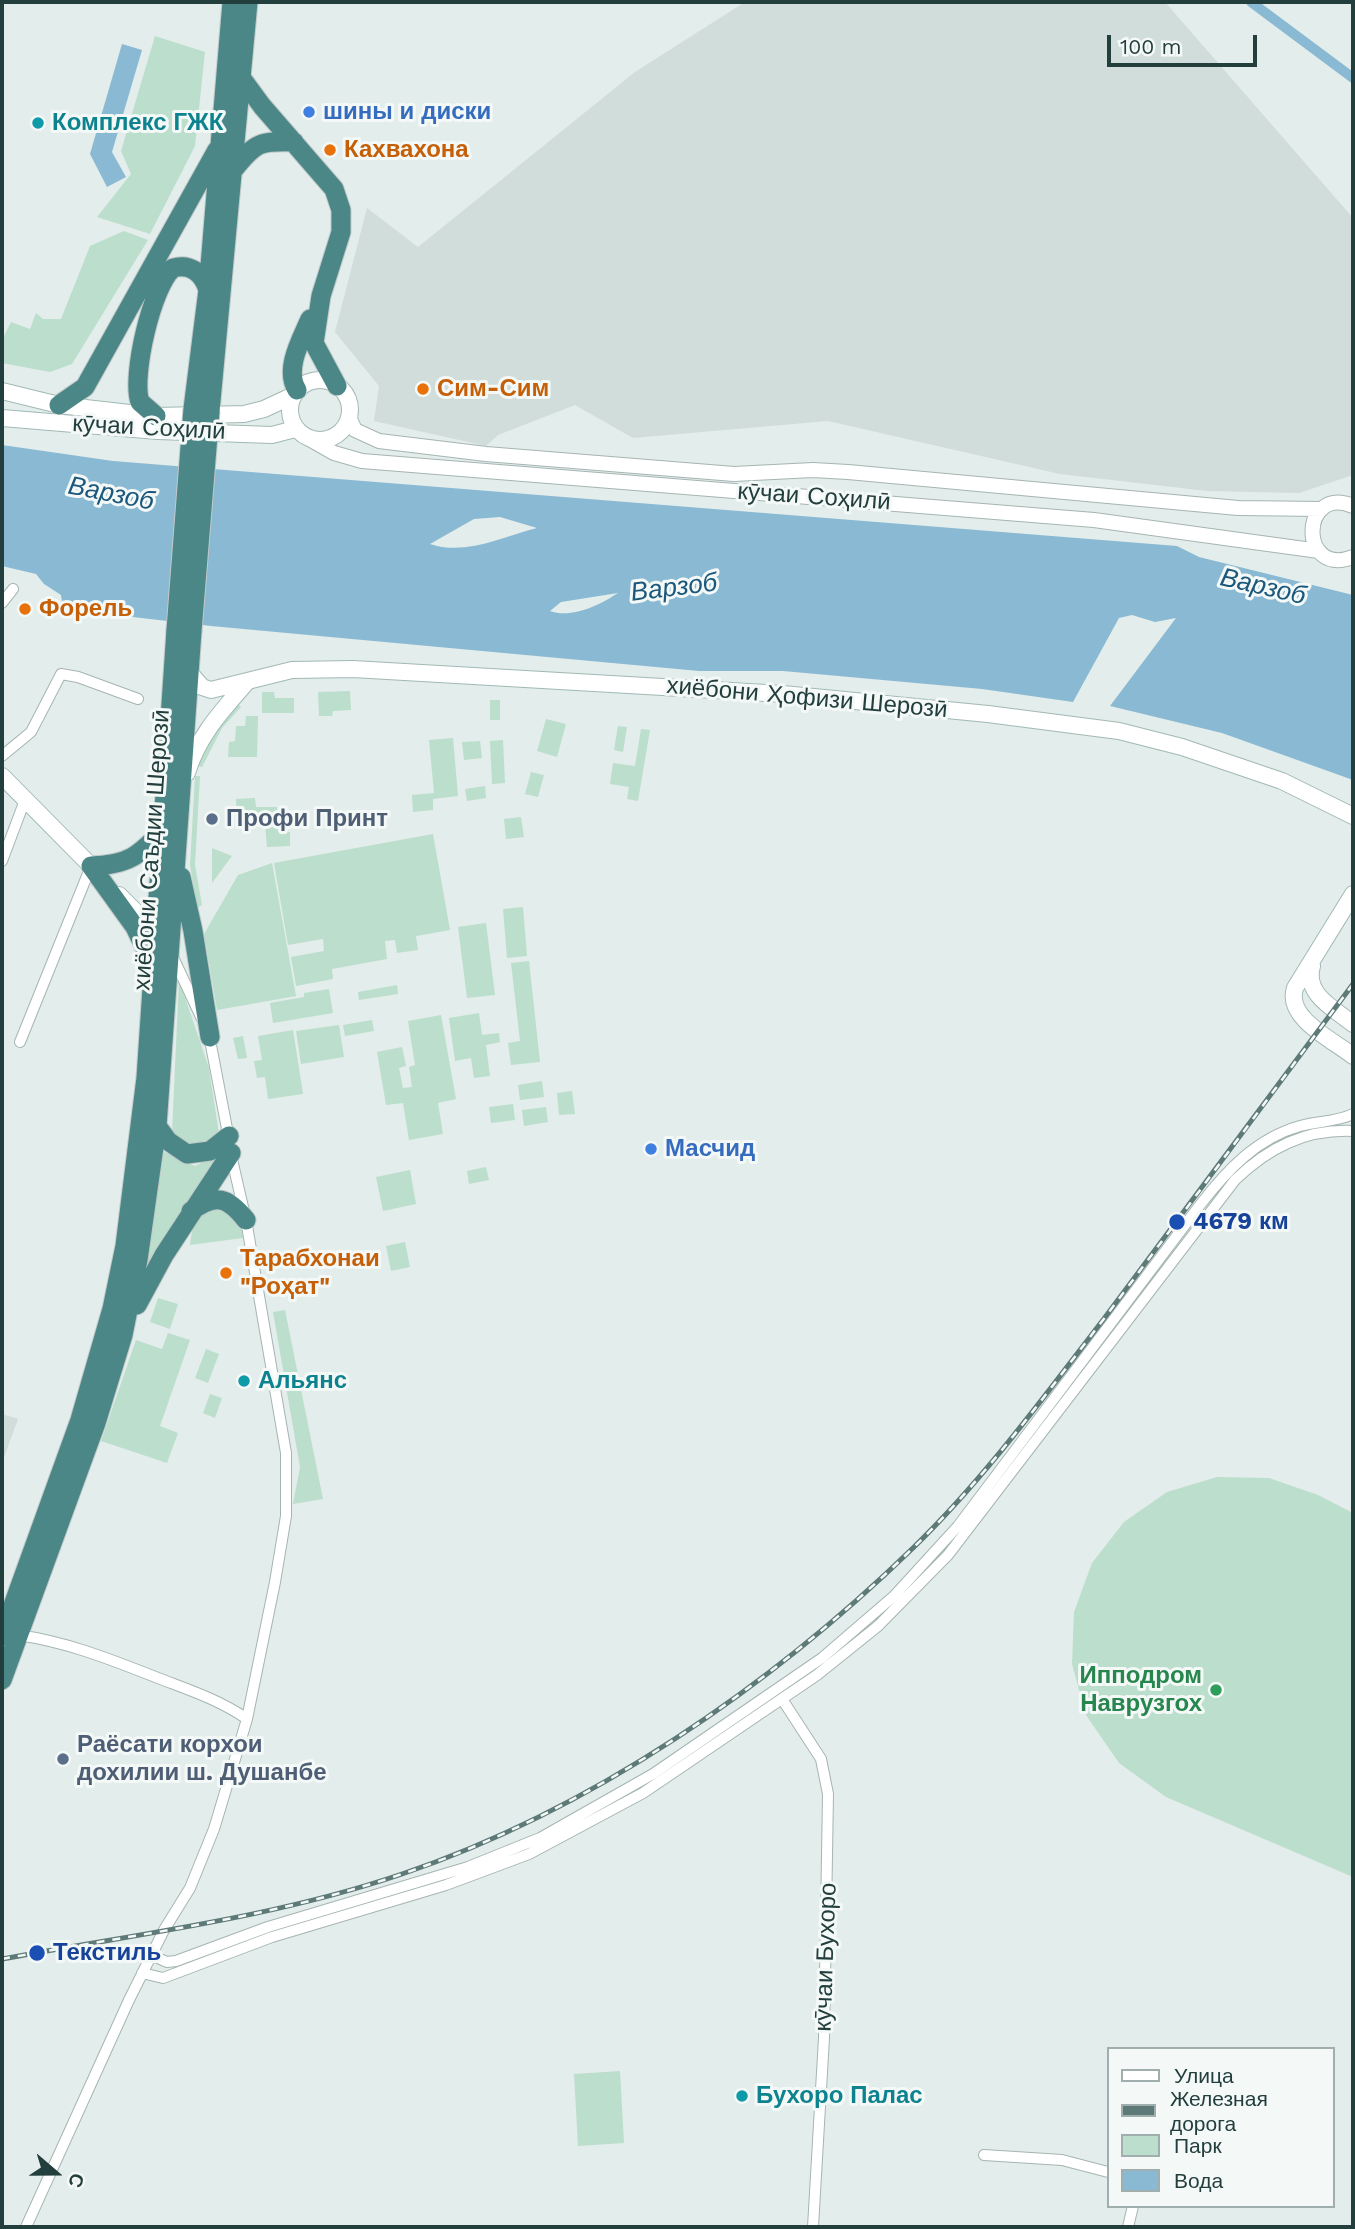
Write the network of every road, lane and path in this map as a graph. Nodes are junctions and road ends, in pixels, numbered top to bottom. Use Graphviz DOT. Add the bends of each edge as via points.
graph roads {
  1 [pos="232,2"];
  2 [pos="248,2"];
  3 [pos="240,76"];
  4 [pos="294,142"];
  5 [pos="221,143"];
  6 [pos="235,168"];
  7 [pos="208,290"];
  8 [pos="321,296"];
  9 [pos="337,386"];
  10 [pos="2,391"];
  11 [pos="296,392"];
  12 [pos="59,405"];
  13 [pos="202,410"];
  14 [pos="156,416"];
  15 [pos="349,417"];
  16 [pos="2,418"];
  17 [pos="296,429"];
  18 [pos="311,440"];
  19 [pos="1096,493"];
  20 [pos="1351,502"];
  21 [pos="1322,509"];
  22 [pos="1094,520"];
  23 [pos="1319,551"];
  24 [pos="1353,557"];
  25 [pos="13,589"];
  26 [pos="2,603"];
  27 [pos="184,631"];
  28 [pos="189,672"];
  29 [pos="246,683"];
  30 [pos="138,699"];
  31 [pos="2,756"];
  32 [pos="2,776"];
  33 [pos="174,784"];
  34 [pos="25,800"];
  35 [pos="1353,816"];
  36 [pos="164,829"];
  37 [pos="177,860"];
  38 [pos="2,861"];
  39 [pos="91,866"];
  40 [pos="1353,894"];
  41 [pos="156,931"];
  42 [pos="169,950"];
  43 [pos="1313,963"];
  44 [pos="154,969"];
  45 [pos="1353,1024"];
  46 [pos="210,1037"];
  47 [pos="20,1042"];
  48 [pos="1353,1056"];
  49 [pos="1353,1114"];
  50 [pos="157,1126"];
  51 [pos="1353,1131"];
  52 [pos="230,1144"];
  53 [pos="190,1212"];
  54 [pos="246,1220"];
  55 [pos="1159,1268"];
  56 [pos="123,1335"];
  57 [pos="1070,1387"];
  58 [pos="10,1635"];
  59 [pos="2,1680"];
  60 [pos="782,1699"];
  61 [pos="247,1719"];
  62 [pos="151,1955"];
  63 [pos="142,1973"];
  64 [pos="984,2155"];
  65 [pos="1106,2171"];
  66 [pos="1133,2208"];
  67 [pos="26,2227"];
  68 [pos="813,2227"];
  69 [pos="1128,2227"];
  1 -- 5 [label="highway, хиёбони Саъдии Шерозӣ"];
  2 -- 3 [label="highway, хиёбони Саъдии Шерозӣ"];
  3 -- 4 [label="highway"];
  3 -- 6 [label="highway, хиёбони Саъдии Шерозӣ"];
  4 -- 6 [label="highway" via="263,141"];
  4 -- 8 [label="highway" via="334,188 341,210 341,232"];
  5 -- 7 [label="highway, хиёбони Саъдии Шерозӣ"];
  5 -- 12 [label="highway" via="85,387"];
  6 -- 13 [label="highway, хиёбони Саъдии Шерозӣ"];
  7 -- 13 [label="highway, хиёбони Саъдии Шерозӣ"];
  7 -- 14 [label="highway" via="205,279 188,267 173,268 161,281 138,369 140,402"];
  8 -- 9 [label="highway" via="314,343"];
  8 -- 11 [label="highway" via="292,365"];
  9 -- 11 [label="main road" via="312,381"];
  9 -- 15 [label="main road" via="349,405"];
  10 -- 12 [label="main road, кӯчаи Соҳилӣ"];
  11 -- 14 [label="main road, кӯчаи Соҳилӣ" via="244,414"];
  11 -- 17 [label="main road" via="289,412"];
  12 -- 14 [label="main road, кӯчаи Соҳилӣ"];
  13 -- 27 [label="highway, хиёбони Саъдии Шерозӣ, bridge"];
  15 -- 18 [label="main road" via="341,432 327,440"];
  15 -- 19 [label="street, кӯчаи Соҳилӣ" via="355,430 379,441 486,454 734,474 848,471"];
  16 -- 17 [label="main road, кӯчаи Соҳилӣ" via="158,431 272,435"];
  17 -- 18 [label="main road"];
  18 -- 22 [label="street, кӯчаи Соҳилӣ" via="362,461"];
  19 -- 21 [label="street, кӯчаи Соҳилӣ" via="1238,508"];
  19 -- 22 [label="street"];
  20 -- 21 [label="street, кӯчаи Соҳилӣ"];
  21 -- 23 [label="street" via="1311,529"];
  22 -- 23 [label="street, кӯчаи Соҳилӣ"];
  23 -- 24 [label="street, кӯчаи Соҳилӣ" via="1335,560"];
  25 -- 26 [label="street"];
  27 -- 28 [label="highway, хиёбони Саъдии Шерозӣ"];
  27 -- 33 [label="highway, хиёбони Саъдии Шерозӣ"];
  28 -- 29 [label="main road, хиёбони Ҳофизи Шерозӣ" via="211,690"];
  28 -- 33 [label="highway, хиёбони Саъдии Шерозӣ"];
  29 -- 33 [label="main road" via="208,727"];
  29 -- 35 [label="main road, хиёбони Ҳофизи Шерозӣ" via="292,670 353,668 783,694 988,714 1119,731 1182,747 1282,781"];
  30 -- 31 [label="street" via="61,674 31,732"];
  32 -- 34 [label="main road"];
  33 -- 36 [label="highway, хиёбони Саъдии Шерозӣ"];
  33 -- 37 [label="highway, хиёбони Саъдии Шерозӣ"];
  34 -- 38 [label="street"];
  34 -- 39 [label="main road"];
  36 -- 39 [label="highway" via="144,852 119,865"];
  36 -- 41 [label="highway, хиёбони Саъдии Шерозӣ"];
  37 -- 42 [label="highway, хиёбони Саъдии Шерозӣ"];
  37 -- 46 [label="highway"];
  39 -- 41 [label="main road"];
  39 -- 44 [label="highway" via="135,926"];
  39 -- 47 [label="street"];
  40 -- 43 [label="main road"];
  41 -- 42 [label="main road"];
  41 -- 44 [label="highway, хиёбони Саъдии Шерозӣ"];
  42 -- 46 [label="street"];
  42 -- 50 [label="highway, хиёбони Саъдии Шерозӣ"];
  43 -- 45 [label="main road" via="1309,980 1313,990"];
  43 -- 48 [label="main road" via="1293,993 1295,1010"];
  44 -- 58 [label="highway, хиёбони Саъдии Шерозӣ" via="137,1162 112,1309"];
  46 -- 52 [label="street"];
  49 -- 55 [label="street" via="1294,1128 1256,1147 1215,1186"];
  50 -- 52 [label="highway" via="187,1154"];
  50 -- 56 [label="highway, хиёбони Саъдии Шерозӣ"];
  51 -- 55 [label="street" via="1310,1134 1257,1160"];
  52 -- 53 [label="highway"];
  52 -- 54 [label="street"];
  53 -- 54 [label="highway" via="208,1199 222,1200"];
  53 -- 56 [label="highway"];
  54 -- 61 [label="street" via="286,1453 285,1522"];
  55 -- 57 [label="street"];
  56 -- 58 [label="highway, хиёбони Саъдии Шерозӣ" via="96,1423"];
  57 -- 60 [label="street" via="979,1518 928,1577 855,1647"];
  57 -- 62 [label="street" via="958,1526 877,1612 789,1682 646,1779 552,1832 483,1862 268,1927 176,1961"];
  58 -- 59 [label="highway, хиёбони Саъдии Шерозӣ"];
  58 -- 61 [label="street" via="56,1640 227,1705"];
  60 -- 63 [label="street" via="632,1800 516,1860 272,1937 163,1978"];
  60 -- 68 [label="street, кӯчаи Бухоро" via="821,1759 828,1794 824,2048"];
  61 -- 62 [label="street" via="214,1829 190,1888"];
  62 -- 63 [label="street"];
  63 -- 67 [label="street"];
  64 -- 65 [label="street" via="1062,2160"];
  66 -- 69 [label="street"];
}
